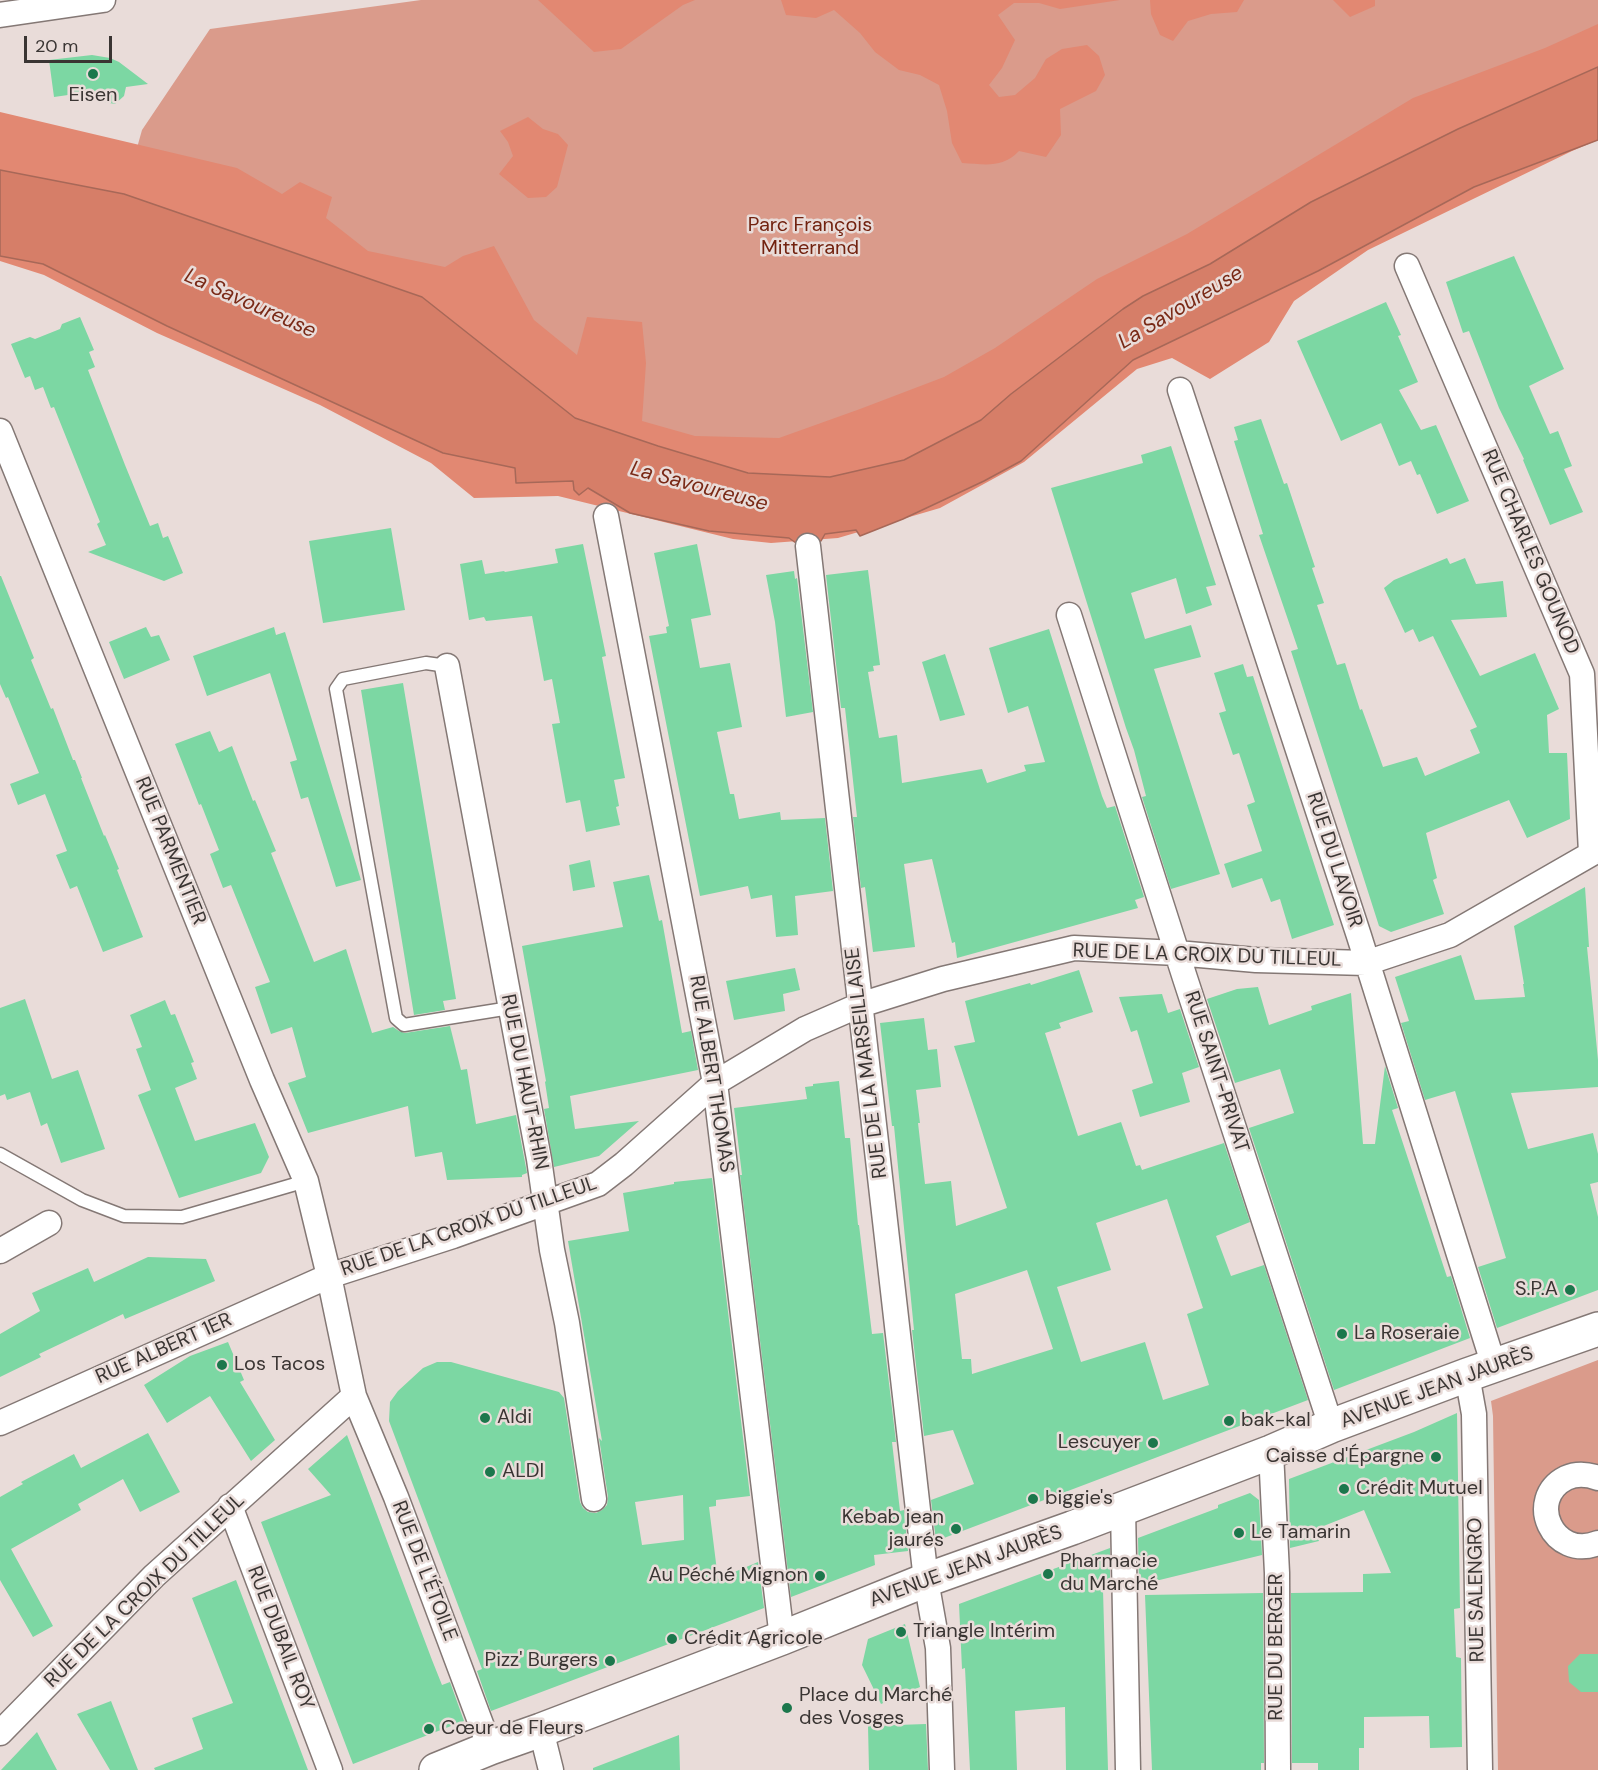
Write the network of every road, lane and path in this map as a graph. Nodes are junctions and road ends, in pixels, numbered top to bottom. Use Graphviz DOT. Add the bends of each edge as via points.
graph roads {
  1 [pos="103,0"];
  2 [pos="0,15"];
  3 [pos="1407,266"];
  4 [pos="1180,390"];
  5 [pos="0,431"];
  6 [pos="606,516"];
  7 [pos="808,546"];
  8 [pos="1069,615"];
  9 [pos="447,666"];
  10 [pos="1595,851"];
  11 [pos="1177,953"];
  12 [pos="1366,963"];
  13 [pos="860,1005"];
  14 [pos="510,1008"];
  15 [pos="715,1083"];
  16 [pos="0,1154"];
  17 [pos="306,1181"];
  18 [pos="546,1204"];
  19 [pos="49,1223"];
  20 [pos="0,1251"];
  21 [pos="328,1276"];
  22 [pos="1598,1329"];
  23 [pos="1481,1371"];
  24 [pos="354,1396"];
  25 [pos="0,1423"];
  26 [pos="1331,1426"];
  27 [pos="1271,1452"];
  28 [pos="1598,1478"];
  29 [pos="594,1499"];
  30 [pos="230,1506"];
  31 [pos="1123,1508"];
  32 [pos="1598,1543"];
  33 [pos="926,1580"];
  34 [pos="782,1638"];
  35 [pos="541,1730"];
  36 [pos="0,1733"];
  37 [pos="490,1748"];
  38 [pos="330,1770"];
  39 [pos="436,1770"];
  40 [pos="551,1770"];
  41 [pos="942,1770"];
  42 [pos="1128,1770"];
  43 [pos="1278,1770"];
  44 [pos="1480,1770"];
  1 -- 2 [label="street"];
  3 -- 10 [label="street, RUE CHARLES GOUNOD" via="1582,674"];
  4 -- 12 [label="street, RUE DU LAVOIR"];
  5 -- 17 [label="street, RUE PARMENTIER"];
  6 -- 15 [label="street, RUE ALBERT THOMAS"];
  7 -- 13 [label="street, RUE DE LA MARSEILLAISE"];
  8 -- 11 [label="street, RUE SAINT-PRIVAT"];
  9 -- 14 [label="street, RUE DU HAUT-RHIN"];
  9 -- 14 [label="lane" via="426,663 343,679 336,689 396,1018 404,1025"];
  10 -- 12 [label="street, RUE DE LA CROIX DU TILLEUL" via="1450,935"];
  11 -- 12 [label="street, RUE DE LA CROIX DU TILLEUL"];
  11 -- 13 [label="street, RUE DE LA CROIX DU TILLEUL" via="1074,948 944,979"];
  11 -- 26 [label="street, RUE SAINT-PRIVAT"];
  12 -- 23 [label="street, RUE DU LAVOIR"];
  13 -- 15 [label="street, RUE DE LA CROIX DU TILLEUL" via="804,1029"];
  13 -- 33 [label="street, RUE DE LA MARSEILLAISE"];
  14 -- 18 [label="street, RUE DU HAUT-RHIN"];
  15 -- 18 [label="street, RUE DE LA CROIX DU TILLEUL" via="598,1185"];
  15 -- 34 [label="street, RUE ALBERT THOMAS"];
  16 -- 17 [label="lane" via="82,1200 124,1216 182,1218"];
  17 -- 21 [label="street, RUE PARMENTIER"];
  18 -- 21 [label="street, RUE DE LA CROIX DU TILLEUL"];
  18 -- 29 [label="street, RUE DU HAUT-RHIN"];
  19 -- 20 [label="street"];
  21 -- 24 [label="street, RUE DE LA CROIX DU TILLEUL"];
  21 -- 25 [label="street, RUE ALBERT 1ER"];
  22 -- 23 [label="main road, AVENUE JEAN JAURÈS"];
  23 -- 26 [label="main road, AVENUE JEAN JAURÈS"];
  23 -- 44 [label="street, RUE SALENGRO" via="1474,1414"];
  24 -- 30 [label="street, RUE DE LA CROIX DU TILLEUL"];
  24 -- 37 [label="street, RUE DE L'ÉTOILE"];
  26 -- 27 [label="main road, AVENUE JEAN JAURÈS"];
  27 -- 31 [label="main road, AVENUE JEAN JAURÈS"];
  27 -- 43 [label="street, RUE DU BERGER"];
  28 -- 32 [label="street" via="1581,1474 1559,1482 1546,1504 1550,1527 1562,1541 1582,1547"];
  30 -- 36 [label="street, RUE DE LA CROIX DU TILLEUL" via="146,1584"];
  30 -- 38 [label="street, RUE DUBAIL ROY"];
  31 -- 33 [label="main road, AVENUE JEAN JAURÈS"];
  31 -- 42 [label="street"];
  33 -- 34 [label="main road, AVENUE JEAN JAURÈS"];
  33 -- 41 [label="street, RUE DE LA MARSEILLAISE" via="938,1648"];
  34 -- 35 [label="main road, AVENUE JEAN JAURÈS"];
  35 -- 37 [label="main road, AVENUE JEAN JAURÈS"];
  35 -- 40 [label="street"];
  37 -- 39 [label="main road, AVENUE JEAN JAURÈS"];
}
